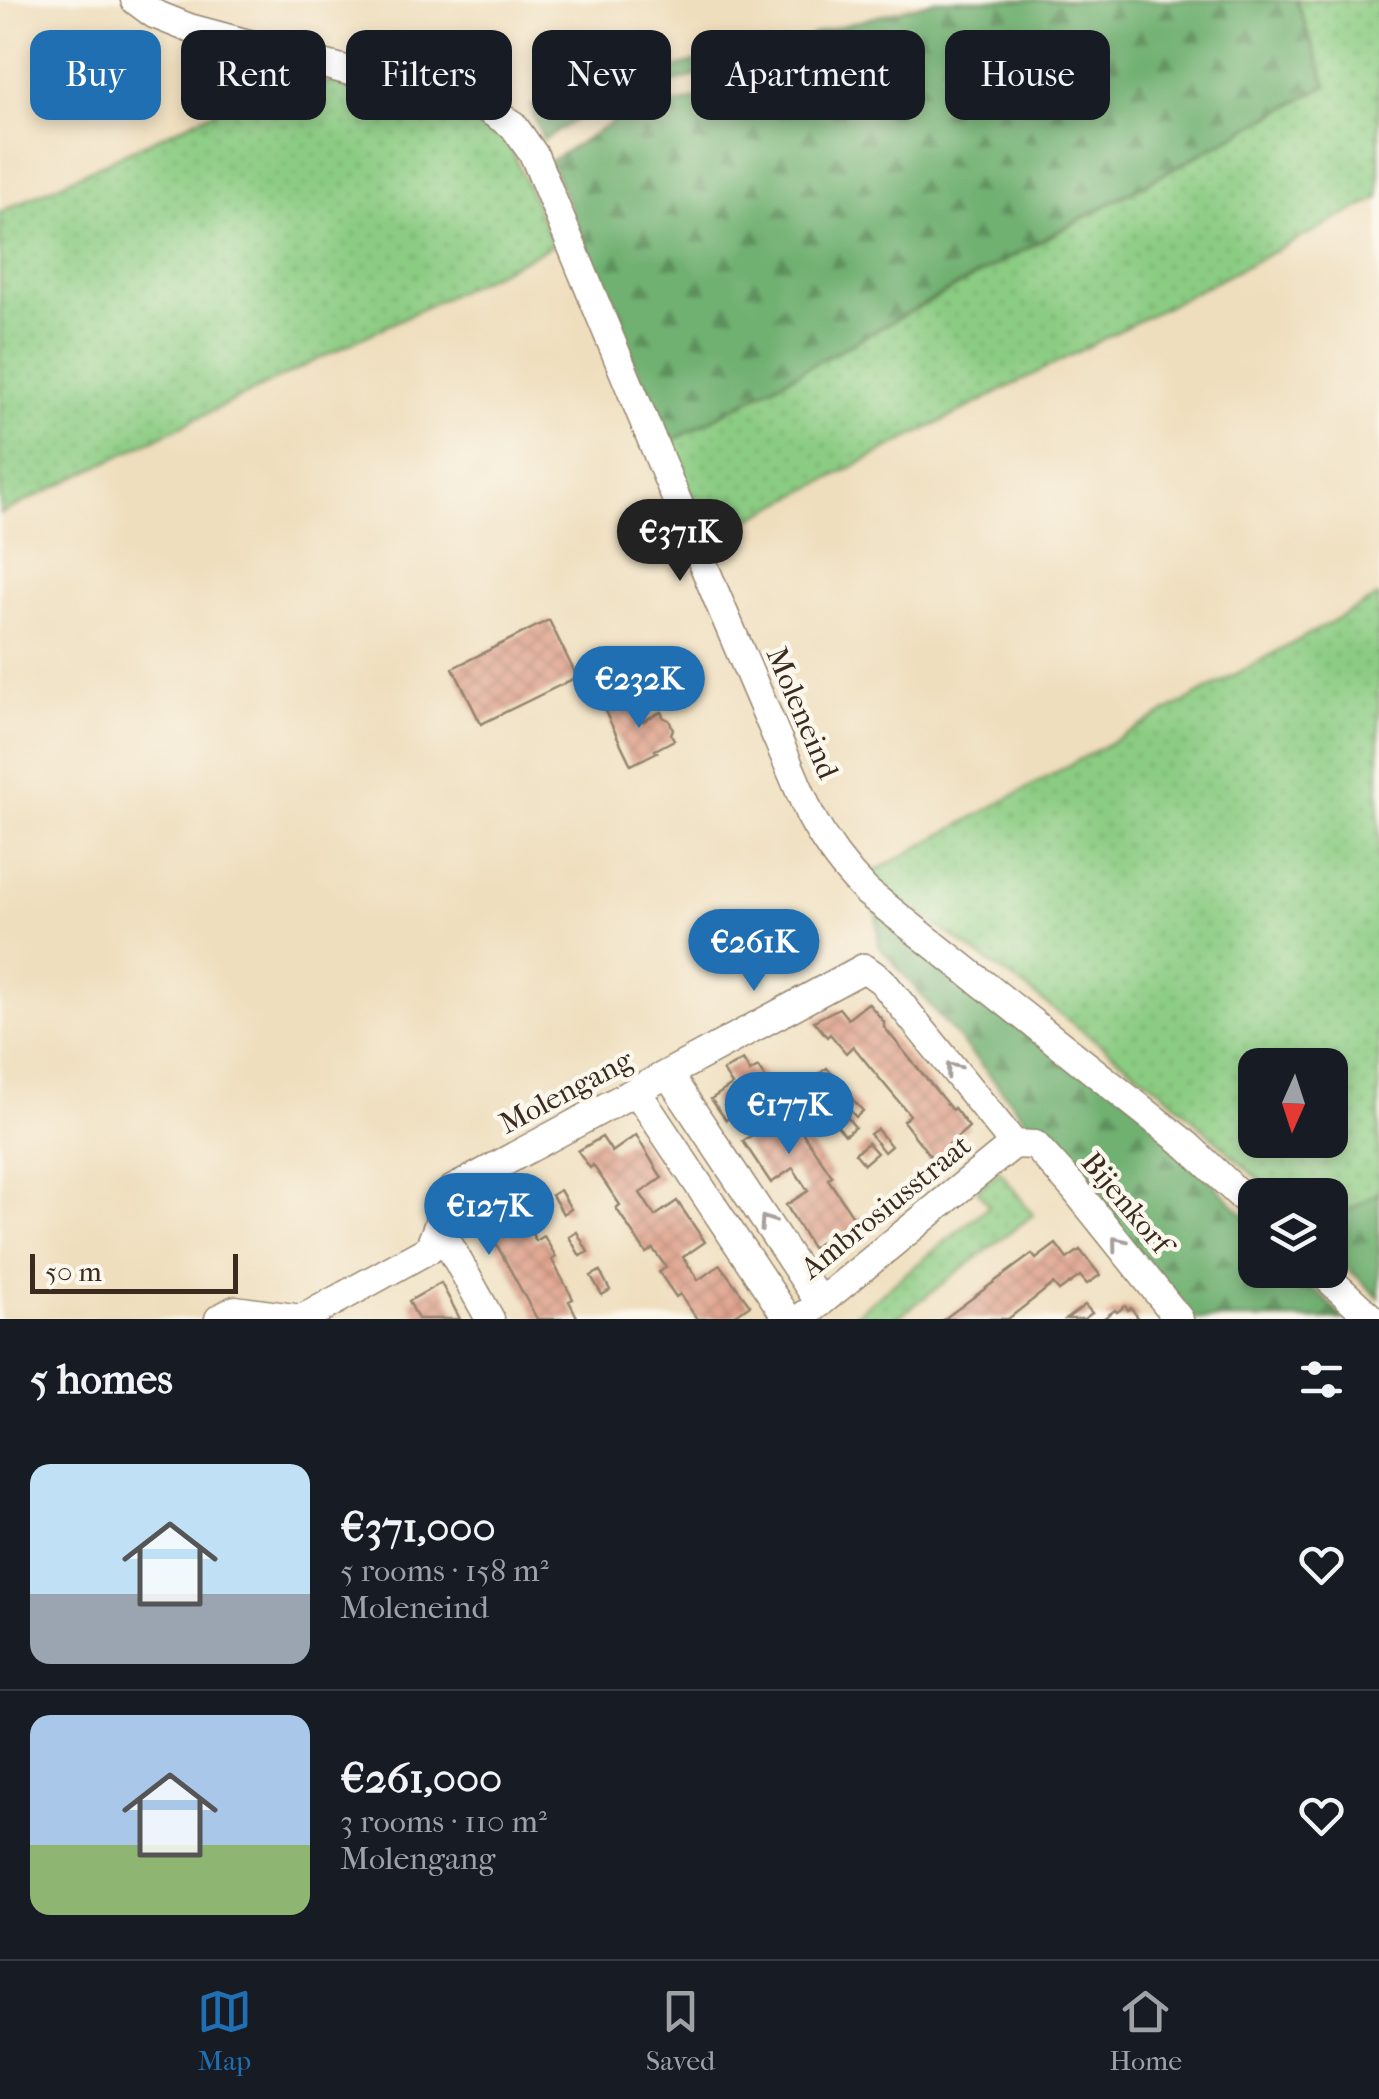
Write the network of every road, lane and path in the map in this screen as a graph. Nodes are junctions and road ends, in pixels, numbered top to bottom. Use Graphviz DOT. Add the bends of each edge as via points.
graph roads {
  1 [pos="135,0"];
  2 [pos="668,1074"];
  3 [pos="637,1092"];
  4 [pos="1014,1144"];
  5 [pos="1238,1193"];
  6 [pos="438,1225"];
  7 [pos="1338,1288"];
  8 [pos="810,1311"];
  9 [pos="268,1316"];
  10 [pos="219,1319"];
  11 [pos="490,1319"];
  12 [pos="788,1319"];
  13 [pos="1180,1319"];
  14 [pos="1372,1319"];
  1 -- 5 [label="street, Moleneind" via="189,28 484,107 513,126 534,155 826,844 867,892 1188,1146"];
  2 -- 3 [label="street, Molengang"];
  4 -- 2 [label="street, Molengang, one-way" via="882,981 864,968"];
  8 -- 2 [label="street, one-way"];
  3 -- 6 [label="street, Molengang" via="452,1190"];
  3 -- 12 [label="street"];
  4 -- 8 [label="street, Ambrosiusstraat"];
  13 -- 4 [label="street, Bijenkorf, one-way" via="1035,1146"];
  6 -- 9 [label="street, Molengang" via="429,1250 302,1319"];
  6 -- 11 [label="street"];
  7 -- 14 [label="street"];
  9 -- 10 [label="street, Molengang" via="236,1310"];
}
